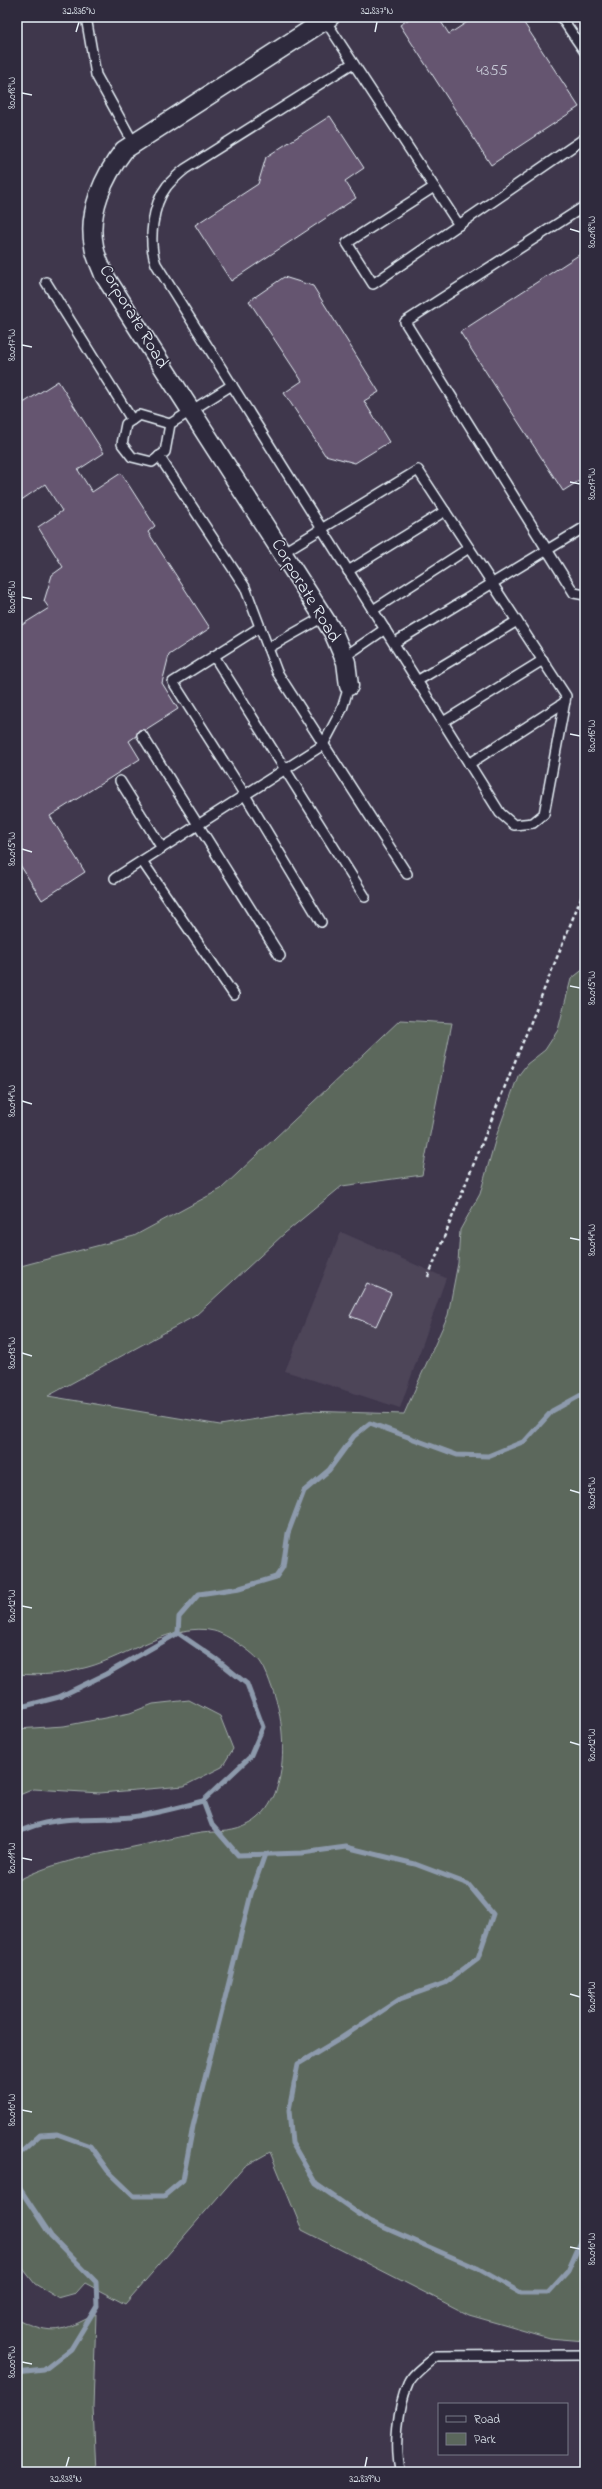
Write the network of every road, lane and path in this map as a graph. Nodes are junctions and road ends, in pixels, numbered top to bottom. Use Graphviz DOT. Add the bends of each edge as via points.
graph roads {
  1 [pos="86,17"];
  2 [pos="561,17"];
  3 [pos="327,19"];
  4 [pos="585,52"];
  5 [pos="353,63"];
  6 [pos="585,138"];
  7 [pos="134,144"];
  8 [pos="434,187"];
  9 [pos="585,206"];
  10 [pos="459,225"];
  11 [pos="46,282"];
  12 [pos="232,385"];
  13 [pos="192,411"];
  14 [pos="132,420"];
  15 [pos="170,424"];
  16 [pos="159,456"];
  17 [pos="445,510"];
  18 [pos="585,527"];
  19 [pos="322,530"];
  20 [pos="469,548"];
  21 [pos="547,551"];
  22 [pos="282,553"];
  23 [pos="348,571"];
  24 [pos="493,584"];
  25 [pos="585,595"];
  26 [pos="373,610"];
  27 [pos="323,617"];
  28 [pos="517,620"];
  29 [pos="260,627"];
  30 [pos="385,629"];
  31 [pos="394,643"];
  32 [pos="268,648"];
  33 [pos="214,656"];
  34 [pos="344,657"];
  35 [pos="543,660"];
  36 [pos="417,681"];
  37 [pos="349,686"];
  38 [pos="565,702"];
  39 [pos="443,722"];
  40 [pos="142,735"];
  41 [pos="323,745"];
  42 [pos="469,764"];
  43 [pos="285,769"];
  44 [pos="120,781"];
  45 [pos="245,795"];
  46 [pos="197,826"];
  47 [pos="162,848"];
  48 [pos="142,861"];
  49 [pos="407,874"];
  50 [pos="115,878"];
  51 [pos="585,888"];
  52 [pos="365,897"];
  53 [pos="321,922"];
  54 [pos="280,956"];
  55 [pos="234,995"];
  56 [pos="428,1277"];
  57 [pos="585,2355"];
  58 [pos="400,2472"];
  1 -- 7 [label="lane" via="96,75"];
  2 -- 4 [label="lane"];
  3 -- 5 [label="lane"];
  3 -- 7 [label="street, Corporate Road"];
  5 -- 8 [label="lane"];
  5 -- 12 [label="lane" via="185,169 166,188 156,214 152,230 152,251 156,264"];
  6 -- 10 [label="lane"];
  7 -- 13 [label="street, Corporate Road" via="124,150 110,169 100,194 93,221 94,246 104,276"];
  8 -- 10 [label="lane"];
  8 -- 10 [label="lane" via="347,243 373,284"];
  9 -- 21 [label="lane" via="405,322"];
  11 -- 14 [label="lane"];
  12 -- 13 [label="lane"];
  12 -- 19 [label="lane"];
  13 -- 15 [label="lane"];
  13 -- 22 [label="street, Corporate Road"];
  14 -- 15 [label="lane" via="139,415"];
  14 -- 16 [label="lane" via="126,424 122,444 132,457 152,462"];
  15 -- 16 [label="lane" via="165,452"];
  16 -- 29 [label="lane" via="245,587"];
  17 -- 19 [label="lane" via="418,470"];
  17 -- 20 [label="lane"];
  17 -- 23 [label="lane"];
  18 -- 21 [label="lane"];
  19 -- 22 [label="lane"];
  19 -- 23 [label="lane"];
  20 -- 24 [label="lane"];
  20 -- 26 [label="lane"];
  21 -- 24 [label="lane"];
  21 -- 25 [label="lane" via="574,593"];
  22 -- 27 [label="street, Corporate Road"];
  23 -- 26 [label="lane"];
  24 -- 28 [label="lane"];
  24 -- 31 [label="lane"];
  26 -- 30 [label="lane"];
  27 -- 32 [label="lane"];
  27 -- 34 [label="street, Corporate Road"];
  28 -- 35 [label="lane"];
  28 -- 36 [label="lane"];
  29 -- 32 [label="lane"];
  29 -- 33 [label="lane"];
  30 -- 31 [label="lane"];
  30 -- 34 [label="lane"];
  31 -- 36 [label="lane"];
  32 -- 41 [label="lane" via="277,672"];
  33 -- 43 [label="lane"];
  33 -- 45 [label="lane" via="173,682"];
  34 -- 37 [label="street, Corporate Road"];
  35 -- 38 [label="lane" via="566,696"];
  35 -- 39 [label="lane"];
  36 -- 39 [label="lane"];
  37 -- 41 [label="lane" via="342,709"];
  38 -- 42 [label="lane"];
  38 -- 42 [label="lane" via="544,814 533,823 514,825 500,813"];
  39 -- 42 [label="lane"];
  40 -- 46 [label="lane"];
  41 -- 43 [label="lane"];
  41 -- 49 [label="lane"];
  43 -- 45 [label="lane"];
  43 -- 52 [label="lane"];
  44 -- 47 [label="lane"];
  45 -- 46 [label="lane"];
  45 -- 53 [label="lane"];
  46 -- 47 [label="lane"];
  46 -- 54 [label="lane"];
  47 -- 48 [label="lane"];
  48 -- 50 [label="lane"];
  48 -- 55 [label="lane"];
  51 -- 56 [label="path"];
  57 -- 58 [label="lane" via="436,2356 408,2382 398,2421 397,2463"];
}
